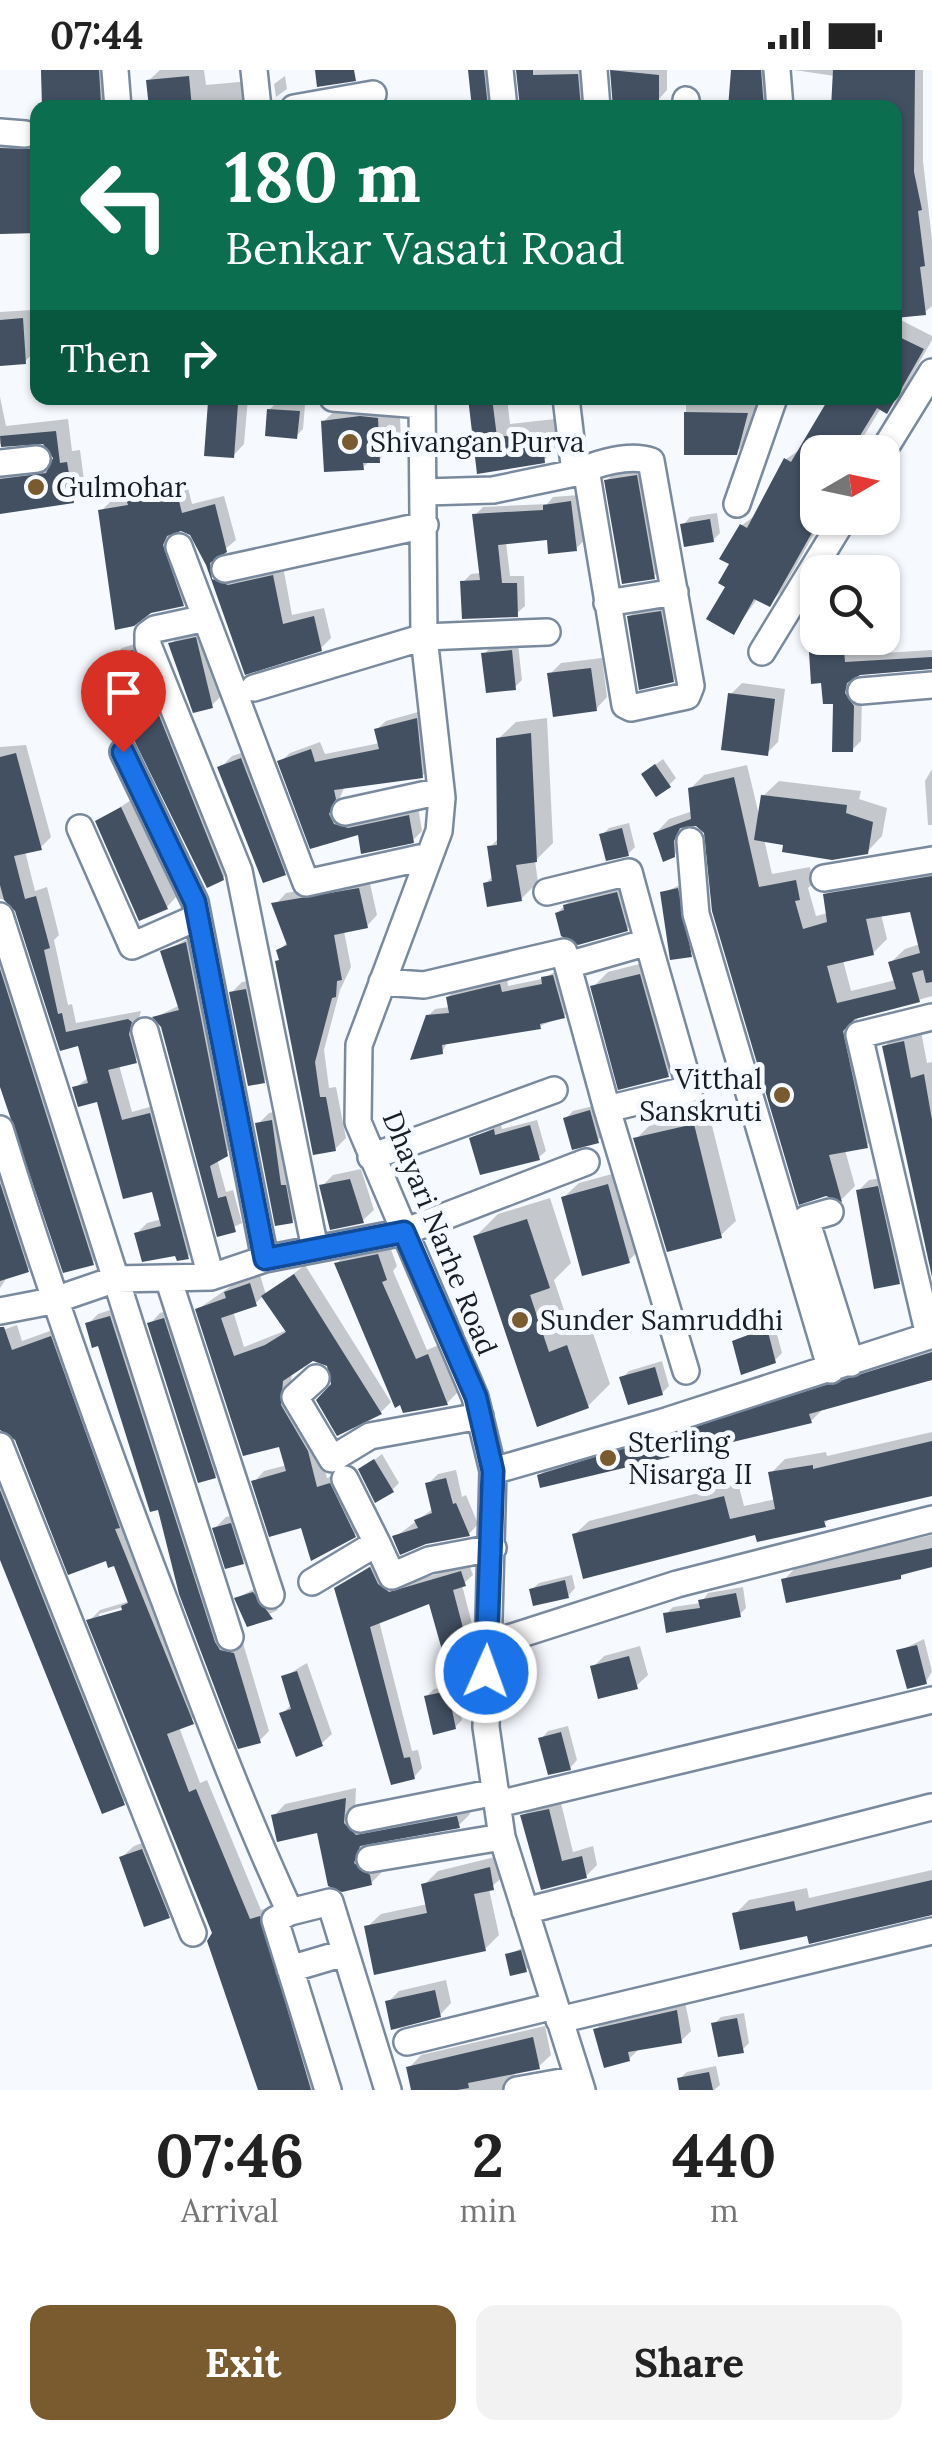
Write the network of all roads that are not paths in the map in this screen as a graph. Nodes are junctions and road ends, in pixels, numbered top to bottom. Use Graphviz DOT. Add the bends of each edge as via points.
graph roads {
  1 [pos="115,70"];
  2 [pos="254,70"];
  3 [pos="500,70"];
  4 [pos="594,70"];
  5 [pos="777,70"];
  6 [pos="373,91"];
  7 [pos="117,100"];
  8 [pos="257,100"];
  9 [pos="331,100"];
  10 [pos="503,100"];
  11 [pos="596,100"];
  12 [pos="779,100"];
  13 [pos="932,372"];
  14 [pos="421,405"];
  15 [pos="567,405"];
  16 [pos="771,405"];
  17 [pos="894,435"];
  18 [pos="37,459"];
  19 [pos="0,464"];
  20 [pos="581,471"];
  21 [pos="425,492"];
  22 [pos="736,504"];
  23 [pos="426,525"];
  24 [pos="834,535"];
  25 [pos="179,547"];
  26 [pos="225,569"];
  27 [pos="675,592"];
  28 [pos="606,604"];
  29 [pos="206,618"];
  30 [pos="547,632"];
  31 [pos="424,637"];
  32 [pos="762,652"];
  33 [pos="932,685"];
  34 [pos="254,688"];
  35 [pos="861,691"];
  36 [pos="123,752"];
  37 [pos="441,791"];
  38 [pos="345,812"];
  39 [pos="80,828"];
  40 [pos="690,841"];
  41 [pos="429,856"];
  42 [pos="932,860"];
  43 [pos="824,878"];
  44 [pos="547,892"];
  45 [pos="0,916"];
  46 [pos="198,918"];
  47 [pos="648,942"];
  48 [pos="561,959"];
  49 [pos="382,982"];
  50 [pos="932,1017"];
  51 [pos="145,1031"];
  52 [pos="554,1090"];
  53 [pos="607,1110"];
  54 [pos="0,1128"];
  55 [pos="371,1157"];
  56 [pos="586,1162"];
  57 [pos="830,1212"];
  58 [pos="404,1232"];
  59 [pos="316,1249"];
  60 [pos="265,1259"];
  61 [pos="211,1277"];
  62 [pos="168,1278"];
  63 [pos="116,1279"];
  64 [pos="52,1300"];
  65 [pos="0,1311"];
  66 [pos="930,1336"];
  67 [pos="841,1366"];
  68 [pos="686,1371"];
  69 [pos="316,1378"];
  70 [pos="480,1416"];
  71 [pos="0,1446"];
  72 [pos="493,1471"];
  73 [pos="345,1480"];
  74 [pos="932,1519"];
  75 [pos="377,1543"];
  76 [pos="493,1548"];
  77 [pos="312,1582"];
  78 [pos="271,1596"];
  79 [pos="230,1638"];
  80 [pos="487,1646"];
  81 [pos="932,1700"];
  82 [pos="497,1798"];
  83 [pos="931,1807"];
  84 [pos="360,1818"];
  85 [pos="502,1837"];
  86 [pos="370,1859"];
  87 [pos="290,1912"];
  88 [pos="525,1912"];
  89 [pos="932,1931"];
  90 [pos="193,1932"];
  91 [pos="344,1953"];
  92 [pos="290,1969"];
  93 [pos="557,2013"];
  94 [pos="408,2042"];
  95 [pos="580,2085"];
  96 [pos="328,2090"];
  97 [pos="388,2090"];
  98 [pos="516,2090"];
  1 -- 7 [label="street"];
  2 -- 8 [label="street"];
  3 -- 10 [label="street"];
  4 -- 11 [label="street"];
  5 -- 12 [label="street"];
  6 -- 9 [label="street"];
  13 -- 17 [label="street"];
  14 -- 21 [label="street, Dhayari Narhe Road"];
  15 -- 20 [label="street"];
  16 -- 22 [label="street"];
  18 -- 19 [label="street"];
  20 -- 21 [label="street" via="493,490"];
  20 -- 27 [label="street" via="638,458 651,462"];
  20 -- 28 [label="street"];
  21 -- 23 [label="street, Dhayari Narhe Road"];
  23 -- 26 [label="street"];
  23 -- 31 [label="street, Dhayari Narhe Road"];
  24 -- 32 [label="street"];
  25 -- 29 [label="street"];
  27 -- 28 [label="street"];
  27 -- 28 [label="street" via="690,691 631,708"];
  29 -- 41 [label="street" via="306,883"];
  29 -- 59 [label="street" via="155,629 148,645 239,871"];
  30 -- 31 [label="street"];
  31 -- 34 [label="street"];
  31 -- 37 [label="street, Dhayari Narhe Road"];
  33 -- 35 [label="street"];
  36 -- 46 [label="street"];
  37 -- 38 [label="street"];
  37 -- 41 [label="street, Dhayari Narhe Road" via="439,831"];
  39 -- 46 [label="street" via="132,946"];
  40 -- 67 [label="street" via="696,914"];
  41 -- 49 [label="street, Dhayari Narhe Road"];
  42 -- 43 [label="street"];
  44 -- 47 [label="street" via="630,872"];
  45 -- 63 [label="street"];
  46 -- 60 [label="street"];
  47 -- 48 [label="street"];
  47 -- 53 [label="street" via="690,1088"];
  48 -- 49 [label="street" via="424,985"];
  48 -- 53 [label="street"];
  49 -- 55 [label="street, Dhayari Narhe Road" via="359,1045 357,1076 358,1122"];
  50 -- 66 [label="street" via="859,1035"];
  51 -- 61 [label="street"];
  52 -- 55 [label="street"];
  53 -- 68 [label="street"];
  54 -- 64 [label="street"];
  55 -- 58 [label="street, Dhayari Narhe Road"];
  56 -- 58 [label="street"];
  57 -- 67 [label="street" via="806,1219"];
  58 -- 59 [label="street"];
  58 -- 70 [label="street, Dhayari Narhe Road"];
  59 -- 60 [label="street"];
  60 -- 61 [label="street"];
  61 -- 62 [label="street"];
  62 -- 63 [label="street"];
  62 -- 78 [label="street"];
  63 -- 64 [label="street"];
  63 -- 79 [label="street"];
  64 -- 65 [label="street"];
  64 -- 87 [label="street" via="222,1759"];
  66 -- 67 [label="street"];
  67 -- 72 [label="street"];
  69 -- 70 [label="street" via="296,1396 332,1459 370,1436"];
  70 -- 72 [label="street, Dhayari Narhe Road"];
  71 -- 90 [label="street"];
  72 -- 76 [label="street, Dhayari Narhe Road"];
  73 -- 75 [label="street"];
  74 -- 80 [label="street" via="676,1584"];
  75 -- 76 [label="street" via="392,1576 429,1560"];
  75 -- 77 [label="street"];
  76 -- 80 [label="street, Dhayari Narhe Road"];
  80 -- 82 [label="street, Dhayari Narhe Road" via="486,1727"];
  81 -- 82 [label="street"];
  82 -- 84 [label="street"];
  82 -- 85 [label="street, Dhayari Narhe Road"];
  83 -- 88 [label="street"];
  85 -- 86 [label="street"];
  85 -- 88 [label="street, Dhayari Narhe Road"];
  87 -- 91 [label="street" via="329,1901"];
  87 -- 92 [label="street" via="275,1920"];
  88 -- 93 [label="street, Dhayari Narhe Road"];
  89 -- 93 [label="street"];
  91 -- 92 [label="street"];
  91 -- 97 [label="street"];
  92 -- 96 [label="street"];
  93 -- 94 [label="street"];
  93 -- 95 [label="street, Dhayari Narhe Road"];
  95 -- 98 [label="street"];
}
